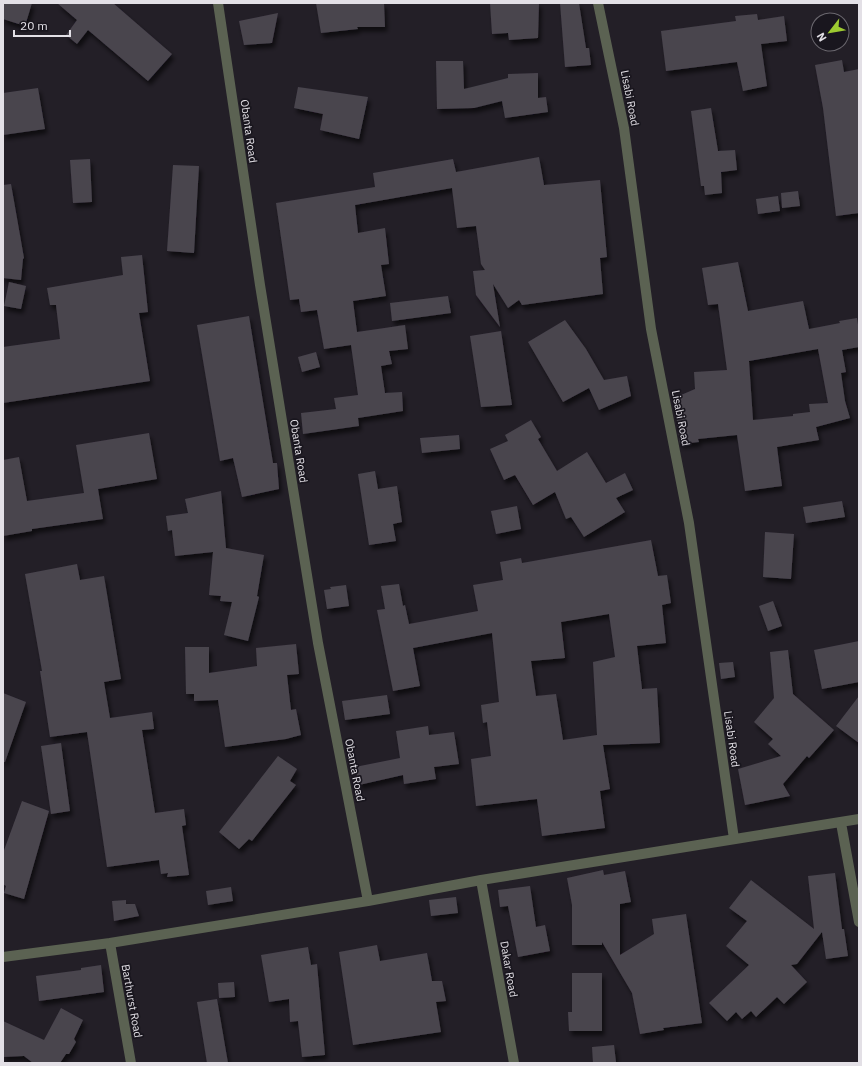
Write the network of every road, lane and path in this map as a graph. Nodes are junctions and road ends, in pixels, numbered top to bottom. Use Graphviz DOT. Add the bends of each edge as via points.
graph roads {
  1 [pos="218,3"];
  2 [pos="598,3"];
  3 [pos="859,819"];
  4 [pos="841,823"];
  5 [pos="734,839"];
  6 [pos="481,880"];
  7 [pos="368,902"];
  8 [pos="859,922"];
  9 [pos="110,943"];
  10 [pos="3,957"];
  11 [pos="131,1063"];
  12 [pos="514,1063"];
  1 -- 7 [label="street, Obanta Road" via="316,635"];
  2 -- 5 [label="street, Lisabi Road" via="624,128 651,328 689,524"];
  3 -- 4 [label="street"];
  4 -- 5 [label="street"];
  4 -- 8 [label="street"];
  5 -- 6 [label="street"];
  6 -- 7 [label="street"];
  6 -- 12 [label="street, Dakar Road"];
  7 -- 9 [label="street"];
  9 -- 10 [label="street"];
  9 -- 11 [label="street, Barthurst Road"];
}
